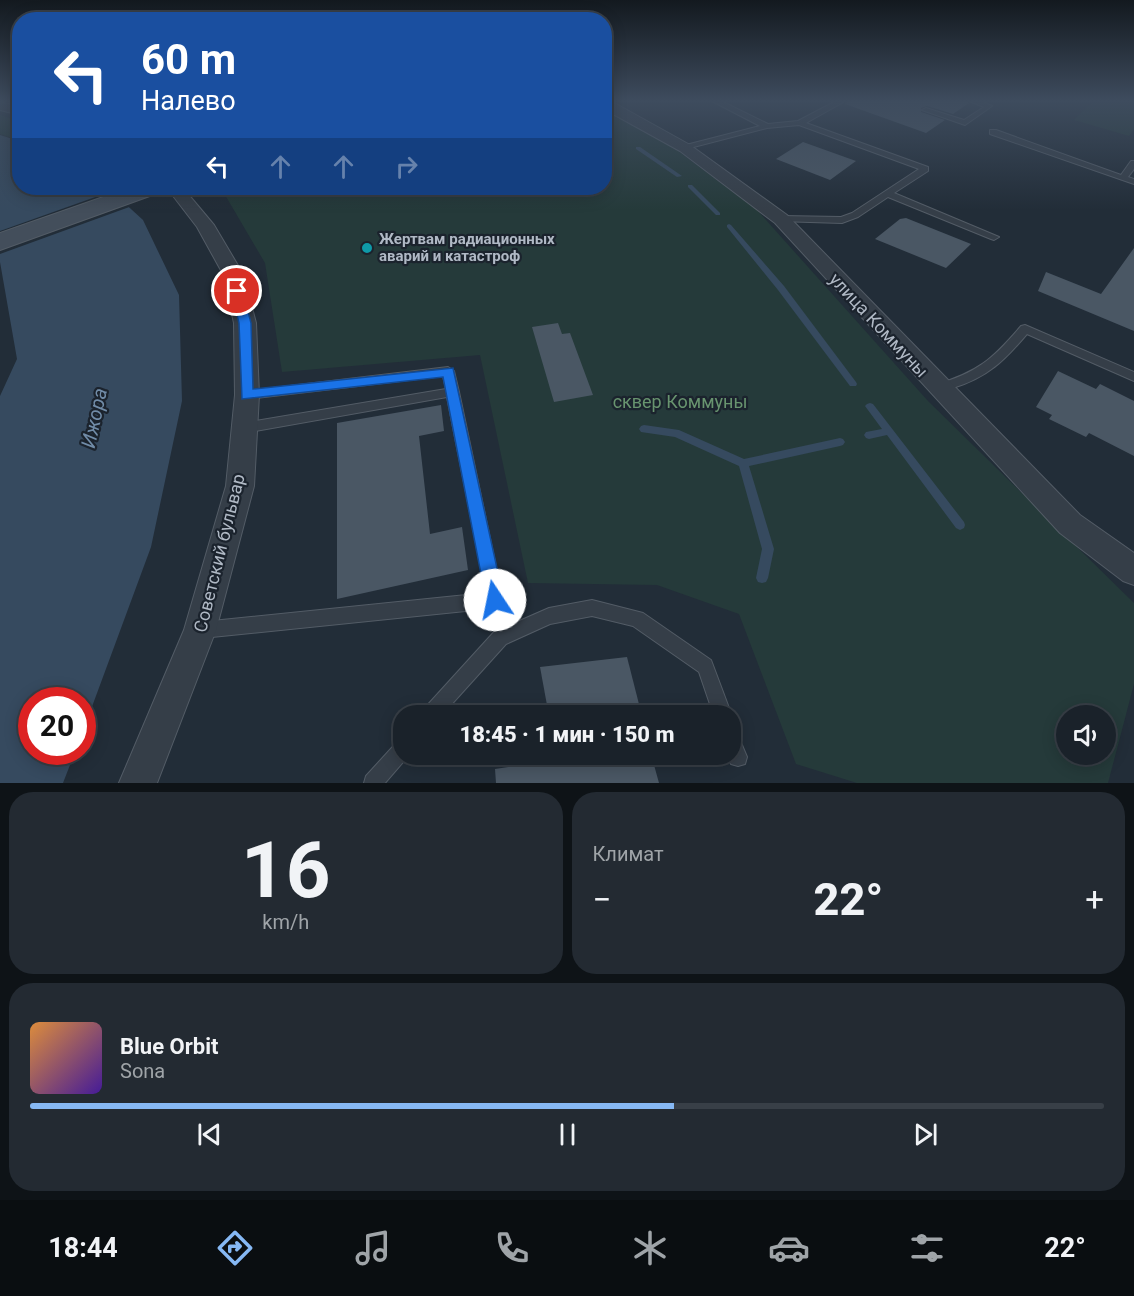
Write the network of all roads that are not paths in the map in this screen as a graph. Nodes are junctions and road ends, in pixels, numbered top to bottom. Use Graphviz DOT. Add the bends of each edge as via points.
graph roads {
  1 [pos="664,137"];
  2 [pos="727,137"];
  3 [pos="837,137"];
  4 [pos="1006,137"];
  5 [pos="685,148"];
  6 [pos="1134,163"];
  7 [pos="1123,178"];
  8 [pos="1134,182"];
  9 [pos="889,194"];
  10 [pos="128,195"];
  11 [pos="181,195"];
  12 [pos="781,219"];
  13 [pos="994,237"];
  14 [pos="0,242"];
  15 [pos="1134,377"];
  16 [pos="939,388"];
  17 [pos="453,392"];
  18 [pos="247,395"];
  19 [pos="244,428"];
  20 [pos="1134,571"];
  21 [pos="200,630"];
  22 [pos="439,705"];
  23 [pos="719,705"];
  24 [pos="393,760"];
  25 [pos="138,783"];
  26 [pos="373,783"];
  1 -- 5 [label="street, улица Коммуны"];
  2 -- 5 [label="lane"];
  3 -- 9 [label="lane" via="925,169"];
  4 -- 7 [label="lane"];
  5 -- 12 [label="street, улица Коммуны"];
  6 -- 7 [label="lane"];
  7 -- 8 [label="lane"];
  9 -- 12 [label="lane" via="842,220"];
  9 -- 13 [label="lane"];
  10 -- 14 [label="main road"];
  11 -- 18 [label="street, Советский бульвар" via="205,225 233,274 245,323"];
  12 -- 16 [label="street, улица Коммуны"];
  15 -- 16 [label="lane" via="1025,328 995,364 973,378"];
  16 -- 20 [label="street, улица Коммуны" via="1070,524"];
  17 -- 18 [label="lane" via="448,371"];
  17 -- 19 [label="lane"];
  17 -- 21 [label="lane" via="495,600"];
  18 -- 19 [label="street, Советский бульвар"];
  19 -- 21 [label="street, Советский бульвар" via="240,486"];
  21 -- 25 [label="street, Советский бульвар"];
  22 -- 23 [label="lane" via="500,638 549,616 592,608 637,619 705,666"];
  24 -- 26 [label="lane"];
}
